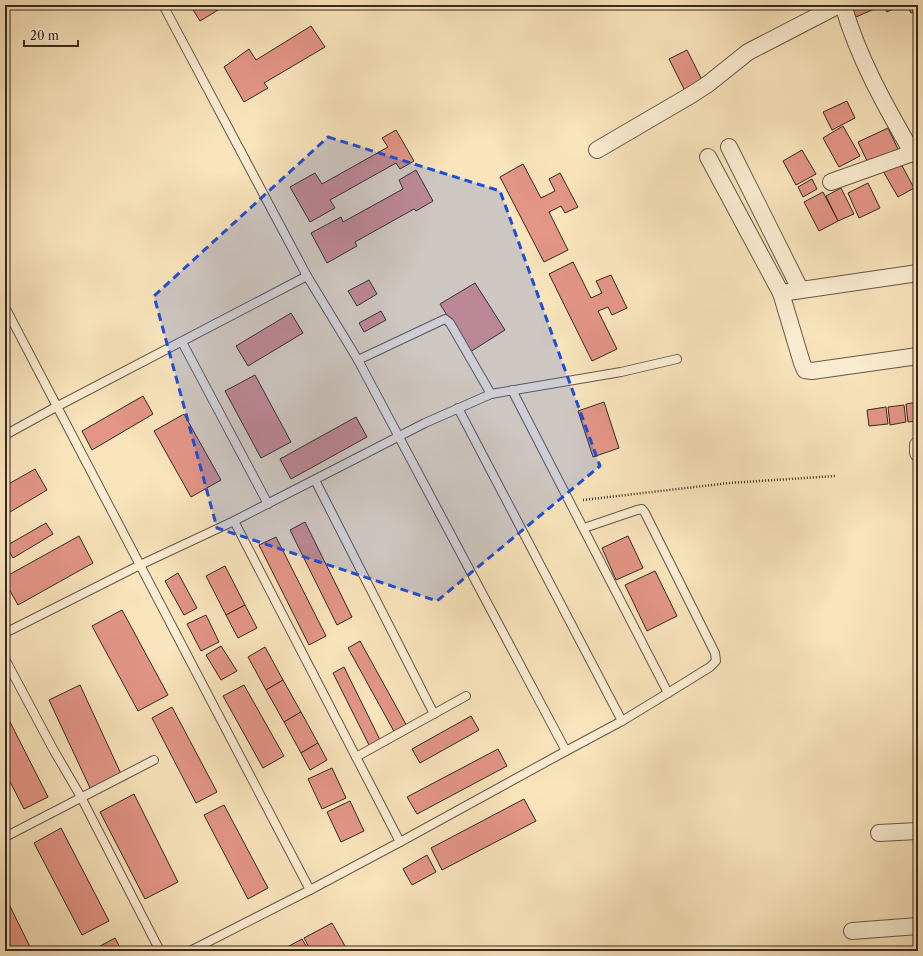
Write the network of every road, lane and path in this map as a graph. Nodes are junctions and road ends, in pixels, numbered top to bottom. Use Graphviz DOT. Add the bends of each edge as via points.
graph roads {
  1 [pos="163,5"];
  2 [pos="839,5"];
  3 [pos="843,5"];
  4 [pos="728,147"];
  5 [pos="597,150"];
  6 [pos="916,152"];
  7 [pos="708,157"];
  8 [pos="831,182"];
  9 [pos="918,273"];
  10 [pos="307,276"];
  11 [pos="800,289"];
  12 [pos="781,293"];
  13 [pos="5,307"];
  14 [pos="182,342"];
  15 [pos="918,356"];
  16 [pos="677,359"];
  17 [pos="358,360"];
  18 [pos="512,390"];
  19 [pos="492,394"];
  20 [pos="56,407"];
  21 [pos="458,408"];
  22 [pos="5,435"];
  23 [pos="398,437"];
  24 [pos="918,444"];
  25 [pos="918,453"];
  26 [pos="835,476"];
  27 [pos="315,480"];
  28 [pos="570,502"];
  29 [pos="268,504"];
  30 [pos="234,521"];
  31 [pos="584,528"];
  32 [pos="140,565"];
  33 [pos="5,633"];
  34 [pos="5,659"];
  35 [pos="668,693"];
  36 [pos="466,696"];
  37 [pos="434,714"];
  38 [pos="622,721"];
  39 [pos="566,751"];
  40 [pos="356,757"];
  41 [pos="154,760"];
  42 [pos="81,797"];
  43 [pos="918,831"];
  44 [pos="879,833"];
  45 [pos="5,837"];
  46 [pos="400,842"];
  47 [pos="310,890"];
  48 [pos="918,926"];
  49 [pos="852,930"];
  50 [pos="160,951"];
  51 [pos="190,951"];
  1 -- 10 [label="lane"];
  2 -- 5 [label="street" via="748,52 691,96"];
  3 -- 6 [label="street" via="861,58"];
  4 -- 11 [label="street"];
  6 -- 8 [label="street"];
  7 -- 12 [label="street"];
  9 -- 11 [label="street"];
  10 -- 14 [label="lane"];
  10 -- 17 [label="lane"];
  11 -- 12 [label="street"];
  12 -- 15 [label="street" via="805,370"];
  13 -- 20 [label="lane"];
  14 -- 20 [label="lane"];
  14 -- 29 [label="lane"];
  16 -- 18 [label="lane" via="622,372"];
  17 -- 19 [label="lane" via="445,319 450,323"];
  17 -- 23 [label="lane"];
  18 -- 19 [label="lane"];
  18 -- 28 [label="lane"];
  19 -- 21 [label="lane"];
  20 -- 22 [label="lane"];
  20 -- 32 [label="lane"];
  21 -- 23 [label="lane"];
  21 -- 38 [label="lane"];
  23 -- 27 [label="lane"];
  23 -- 39 [label="lane"];
  24 -- 25 [label="street"];
  26 -- 28 [label="path" via="728,484"];
  27 -- 29 [label="lane"];
  27 -- 37 [label="lane"];
  28 -- 31 [label="lane"];
  29 -- 30 [label="lane"];
  30 -- 32 [label="lane"];
  30 -- 40 [label="lane"];
  31 -- 35 [label="lane"];
  31 -- 35 [label="lane" via="637,510 642,509 645,513 715,653 716,661 710,667"];
  32 -- 33 [label="lane"];
  32 -- 47 [label="lane"];
  34 -- 42 [label="lane"];
  35 -- 38 [label="lane"];
  36 -- 37 [label="lane"];
  37 -- 40 [label="lane"];
  38 -- 39 [label="lane"];
  39 -- 46 [label="lane"];
  40 -- 46 [label="lane"];
  41 -- 42 [label="lane"];
  42 -- 45 [label="lane"];
  42 -- 50 [label="lane"];
  43 -- 44 [label="street"];
  46 -- 47 [label="lane"];
  47 -- 51 [label="lane"];
  48 -- 49 [label="street"];
}
